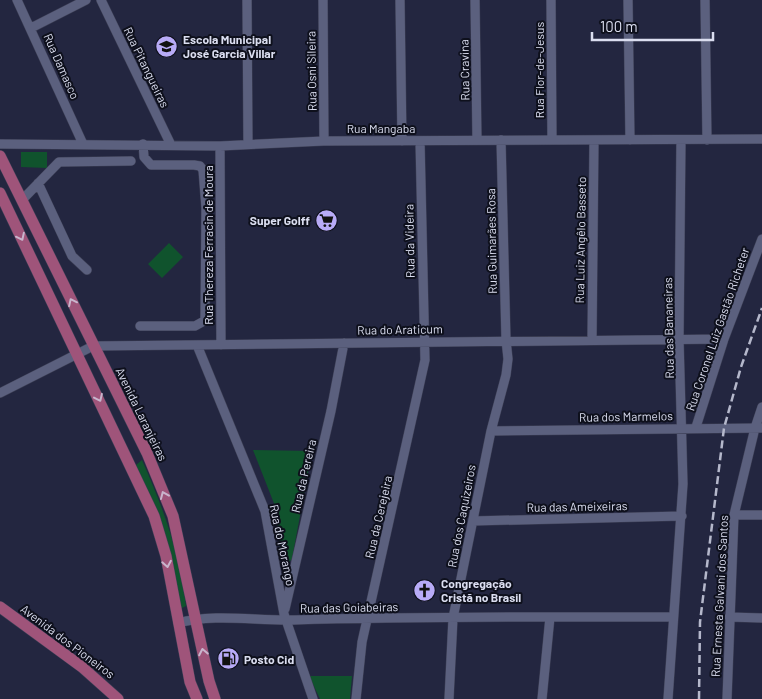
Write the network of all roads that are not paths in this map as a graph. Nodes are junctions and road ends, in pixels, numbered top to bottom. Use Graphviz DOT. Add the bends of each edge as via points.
graph roads {
  1 [pos="17,0"];
  2 [pos="86,0"];
  3 [pos="102,0"];
  4 [pos="247,0"];
  5 [pos="323,0"];
  6 [pos="400,0"];
  7 [pos="476,0"];
  8 [pos="551,0"];
  9 [pos="628,0"];
  10 [pos="705,0"];
  11 [pos="30,28"];
  12 [pos="762,139"];
  13 [pos="477,140"];
  14 [pos="501,140"];
  15 [pos="552,140"];
  16 [pos="594,140"];
  17 [pos="630,140"];
  18 [pos="681,140"];
  19 [pos="707,140"];
  20 [pos="324,141"];
  21 [pos="402,141"];
  22 [pos="420,141"];
  23 [pos="0,144"];
  24 [pos="83,144"];
  25 [pos="143,144"];
  26 [pos="248,144"];
  27 [pos="171,145"];
  28 [pos="220,146"];
  29 [pos="0,156"];
  30 [pos="131,162"];
  31 [pos="38,183"];
  32 [pos="0,193"];
  33 [pos="22,200"];
  34 [pos="762,239"];
  35 [pos="87,270"];
  36 [pos="140,326"];
  37 [pos="679,339"];
  38 [pos="724,339"];
  39 [pos="506,340"];
  40 [pos="592,340"];
  41 [pos="424,341"];
  42 [pos="344,343"];
  43 [pos="221,344"];
  44 [pos="197,345"];
  45 [pos="94,346"];
  46 [pos="78,354"];
  47 [pos="0,393"];
  48 [pos="762,407"];
  49 [pos="696,427"];
  50 [pos="682,428"];
  51 [pos="758,428"];
  52 [pos="491,431"];
  53 [pos="734,515"];
  54 [pos="762,515"];
  55 [pos="682,516"];
  56 [pos="473,521"];
  57 [pos="0,607"];
  58 [pos="285,617"];
  59 [pos="550,617"];
  60 [pos="672,617"];
  61 [pos="729,617"];
  62 [pos="197,618"];
  63 [pos="367,618"];
  64 [pos="453,618"];
  65 [pos="762,618"];
  66 [pos="178,623"];
  67 [pos="118,699"];
  68 [pos="197,699"];
  69 [pos="215,699"];
  70 [pos="313,699"];
  71 [pos="356,699"];
  72 [pos="449,699"];
  73 [pos="542,699"];
  74 [pos="668,699"];
  75 [pos="727,699"];
  1 -- 11 [label="street, Rua Damasco"];
  2 -- 11 [label="street"];
  3 -- 27 [label="street, Rua Pitangueiras"];
  4 -- 26 [label="street"];
  5 -- 20 [label="street, Rua Osni Sileira"];
  6 -- 21 [label="street"];
  7 -- 13 [label="street, Rua Cravina"];
  8 -- 15 [label="street, Rua Flor-de-Jesus"];
  9 -- 17 [label="street"];
  10 -- 19 [label="street"];
  11 -- 24 [label="street, Rua Damasco"];
  12 -- 19 [label="street, Rua Mangaba"];
  13 -- 14 [label="street, Rua Mangaba"];
  13 -- 22 [label="street, Rua Mangaba"];
  14 -- 15 [label="street, Rua Mangaba"];
  14 -- 39 [label="street, Rua Guimarães Rosa"];
  15 -- 16 [label="street, Rua Mangaba"];
  16 -- 17 [label="street, Rua Mangaba"];
  16 -- 40 [label="street, Rua Luiz Angêlo Basseto"];
  17 -- 18 [label="street, Rua Mangaba"];
  18 -- 19 [label="street, Rua Mangaba"];
  18 -- 37 [label="street, Rua das Bananeiras"];
  20 -- 21 [label="street, Rua Mangaba"];
  20 -- 26 [label="street, Rua Mangaba"];
  21 -- 22 [label="street, Rua Mangaba"];
  22 -- 41 [label="street, Rua da Videira"];
  23 -- 24 [label="street, Rua Mangaba"];
  24 -- 25 [label="street, Rua Mangaba"];
  25 -- 27 [label="street, Rua Mangaba"];
  25 -- 36 [label="street" via="144,157 150,165 194,165 203,170 205,318 195,326"];
  26 -- 28 [label="street, Rua Mangaba"];
  27 -- 28 [label="street, Rua Mangaba"];
  28 -- 43 [label="street, Rua Thereza Ferracin de Moura"];
  29 -- 33 [label="main road, Avenida Laranjeiras"];
  30 -- 31 [label="street" via="59,162"];
  31 -- 33 [label="street"];
  31 -- 35 [label="street" via="72,256"];
  32 -- 46 [label="main road, one-way"];
  45 -- 33 [label="main road, Avenida Laranjeiras, one-way"];
  34 -- 38 [label="street, Rua Coronel Luiz Gastão Richeter"];
  37 -- 38 [label="street, Rua do Araticum"];
  37 -- 40 [label="street, Rua do Araticum"];
  37 -- 50 [label="street, Rua das Bananeiras"];
  38 -- 49 [label="street, Rua Coronel Luiz Gastão Richeter"];
  39 -- 40 [label="street, Rua do Araticum"];
  39 -- 41 [label="street, Rua do Araticum"];
  39 -- 52 [label="street, Rua dos Caquizeiros" via="506,375"];
  41 -- 42 [label="street, Rua do Araticum"];
  41 -- 63 [label="street, Rua da Cerejeira" via="422,378"];
  42 -- 43 [label="street, Rua do Araticum"];
  42 -- 58 [label="street, Rua da Pereira"];
  43 -- 44 [label="street, Rua do Araticum"];
  44 -- 45 [label="street, Rua do Araticum"];
  44 -- 58 [label="street, Rua do Morango" via="265,510"];
  45 -- 46 [label="street, Rua do Araticum"];
  62 -- 45 [label="main road, Avenida Laranjeiras, one-way" via="173,516 147,453"];
  46 -- 47 [label="street, Rua do Araticum"];
  46 -- 66 [label="main road, one-way" via="154,516 166,556"];
  48 -- 51 [label="street, Rua Ernesta Galvani dos Santos"];
  49 -- 50 [label="street, Rua dos Marmelos"];
  49 -- 51 [label="street, Rua dos Marmelos"];
  50 -- 52 [label="street, Rua dos Marmelos"];
  50 -- 55 [label="street, Rua das Bananeiras"];
  51 -- 53 [label="street, Rua Ernesta Galvani dos Santos"];
  52 -- 56 [label="street, Rua dos Caquizeiros"];
  53 -- 54 [label="street"];
  53 -- 61 [label="street, Rua Ernesta Galvani dos Santos"];
  55 -- 56 [label="street, Rua das Ameixeiras"];
  55 -- 60 [label="street"];
  56 -- 64 [label="street, Rua dos Caquizeiros"];
  57 -- 67 [label="main road, Avenida dos Pioneiros"];
  58 -- 62 [label="street, Rua das Goiabeiras"];
  58 -- 63 [label="street, Rua das Goiabeiras"];
  58 -- 70 [label="street, Rua do Morango"];
  59 -- 60 [label="street, Rua das Goiabeiras"];
  59 -- 64 [label="street, Rua das Goiabeiras"];
  59 -- 73 [label="street"];
  60 -- 74 [label="street"];
  61 -- 65 [label="street"];
  61 -- 75 [label="street, Rua Ernesta Galvani dos Santos" via="731,639"];
  62 -- 66 [label="street, Rua das Goiabeiras"];
  69 -- 62 [label="main road, Avenida Laranjeiras, one-way" via="208,681"];
  63 -- 64 [label="street, Rua das Goiabeiras"];
  63 -- 71 [label="street, Rua da Cerejeira"];
  64 -- 72 [label="street, Rua dos Caquizeiros"];
  66 -- 68 [label="main road" via="190,682"];
}
